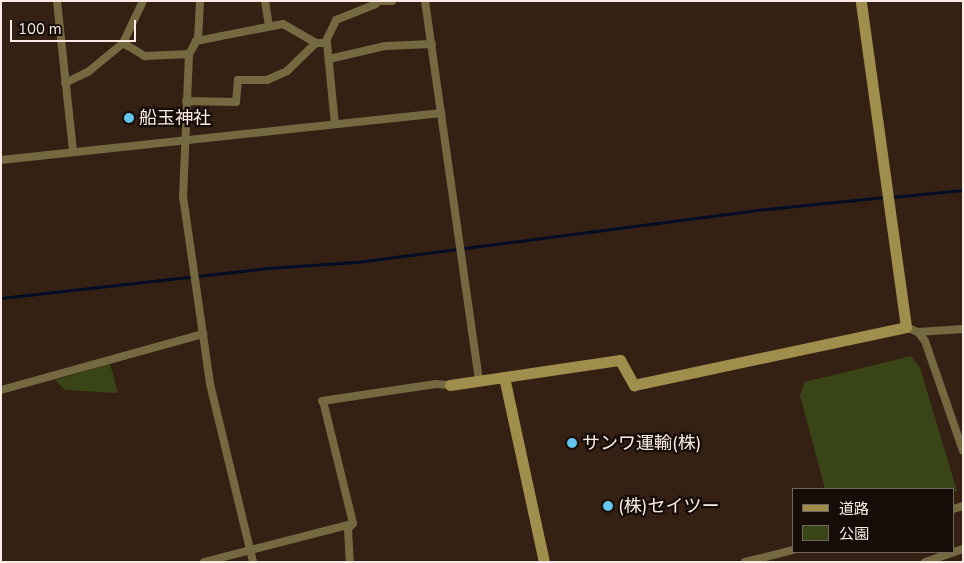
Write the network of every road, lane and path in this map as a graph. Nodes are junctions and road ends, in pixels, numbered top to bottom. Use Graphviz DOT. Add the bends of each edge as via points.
graph roads {
  1 [pos="57,1"];
  2 [pos="143,1"];
  3 [pos="200,1"];
  4 [pos="265,1"];
  5 [pos="392,1"];
  6 [pos="425,1"];
  7 [pos="861,1"];
  8 [pos="375,2"];
  9 [pos="269,25"];
  10 [pos="196,41"];
  11 [pos="123,43"];
  12 [pos="316,43"];
  13 [pos="325,43"];
  14 [pos="432,44"];
  15 [pos="189,54"];
  16 [pos="329,59"];
  17 [pos="66,83"];
  18 [pos="186,101"];
  19 [pos="442,113"];
  20 [pos="335,124"];
  21 [pos="185,139"];
  22 [pos="73,152"];
  23 [pos="1,160"];
  24 [pos="906,327"];
  25 [pos="963,329"];
  26 [pos="918,332"];
  27 [pos="203,334"];
  28 [pos="504,377"];
  29 [pos="479,381"];
  30 [pos="450,385"];
  31 [pos="1,390"];
  32 [pos="963,451"];
  33 [pos="353,523"];
  34 [pos="250,550"];
  35 [pos="792,550"];
  36 [pos="954,553"];
  37 [pos="204,562"];
  38 [pos="253,562"];
  39 [pos="350,562"];
  40 [pos="544,562"];
  41 [pos="745,562"];
  42 [pos="925,562"];
  1 -- 17 [label="street"];
  2 -- 11 [label="street"];
  3 -- 10 [label="street"];
  4 -- 9 [label="street"];
  5 -- 8 [label="street"];
  6 -- 14 [label="street"];
  7 -- 24 [label="street"];
  8 -- 13 [label="street" via="336,20"];
  9 -- 10 [label="street"];
  9 -- 12 [label="street" via="283,24"];
  10 -- 15 [label="street"];
  11 -- 15 [label="street" via="145,56"];
  11 -- 17 [label="street" via="88,72"];
  12 -- 13 [label="street"];
  12 -- 18 [label="street" via="287,71 267,80 238,80 236,102"];
  13 -- 16 [label="street"];
  14 -- 16 [label="street" via="385,46"];
  14 -- 19 [label="street"];
  15 -- 18 [label="street"];
  16 -- 20 [label="street"];
  17 -- 22 [label="street"];
  18 -- 21 [label="street"];
  19 -- 20 [label="street"];
  19 -- 29 [label="street"];
  20 -- 21 [label="street"];
  21 -- 22 [label="street"];
  21 -- 27 [label="street" via="183,196"];
  22 -- 23 [label="street"];
  24 -- 26 [label="street"];
  24 -- 28 [label="street" via="634,385 620,360"];
  25 -- 26 [label="street"];
  26 -- 32 [label="street" via="925,341"];
  27 -- 31 [label="street"];
  27 -- 34 [label="street" via="218,418"];
  28 -- 29 [label="street"];
  28 -- 40 [label="street"];
  29 -- 30 [label="street"];
  30 -- 33 [label="street" via="436,384 323,401"];
  33 -- 34 [label="street"];
  33 -- 39 [label="street" via="348,529"];
  34 -- 37 [label="street"];
  34 -- 38 [label="street"];
  35 -- 41 [label="street"];
  36 -- 42 [label="street"];
}
